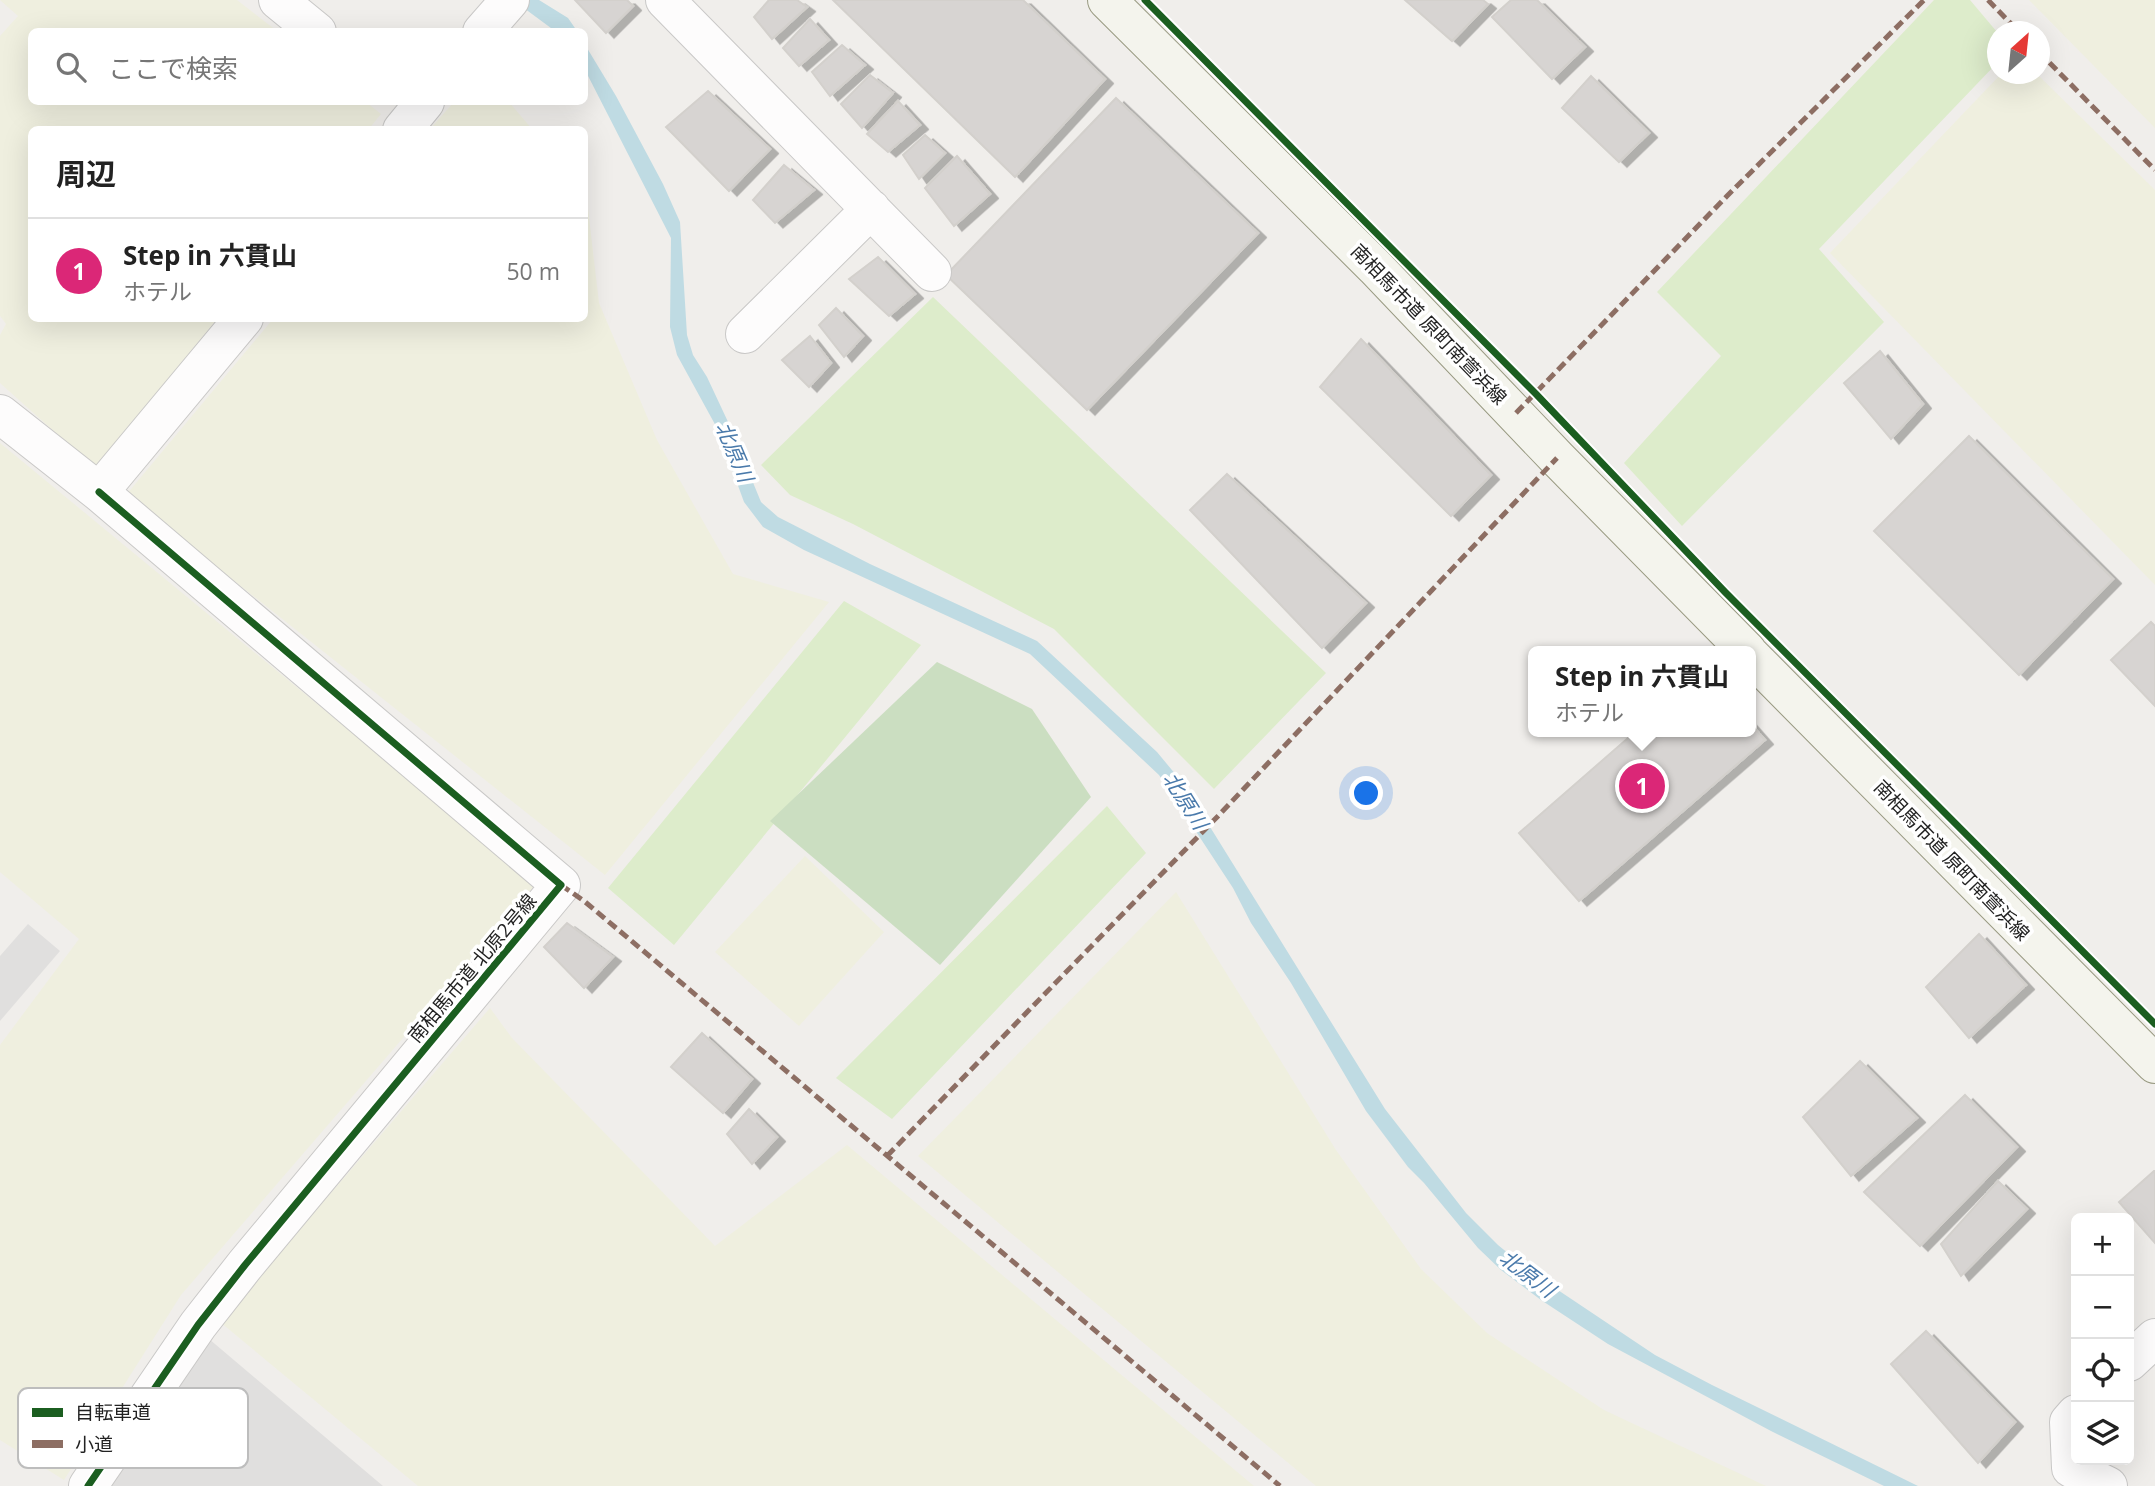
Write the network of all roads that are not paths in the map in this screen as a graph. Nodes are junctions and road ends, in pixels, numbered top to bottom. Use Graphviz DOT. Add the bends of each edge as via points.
graph roads {
  1 [pos="278,0"];
  2 [pos="510,0"];
  3 [pos="665,0"];
  4 [pos="1107,0"];
  5 [pos="312,28"];
  6 [pos="485,28"];
  7 [pos="871,209"];
  8 [pos="932,272"];
  9 [pos="241,322"];
  10 [pos="745,334"];
  11 [pos="0,414"];
  12 [pos="99,492"];
  13 [pos="1742,646"];
  14 [pos="1756,660"];
  15 [pos="2155,1064"];
  16 [pos="2155,1338"];
  17 [pos="2134,1357"];
  18 [pos="155,1388"];
  19 [pos="2071,1420"];
  20 [pos="100,1468"];
  21 [pos="88,1486"];
  22 [pos="2108,1486"];
  1 -- 5 [label="street"];
  2 -- 6 [label="street"];
  3 -- 7 [label="street"];
  4 -- 13 [label="street, 南相馬市道 原町南萱浜線" via="1375,267"];
  7 -- 8 [label="street"];
  7 -- 10 [label="street"];
  9 -- 12 [label="street"];
  11 -- 12 [label="street"];
  12 -- 18 [label="street, 南相馬市道 北原2号線" via="561,885 245,1265"];
  14 -- 15 [label="street, 南相馬市道 原町南萱浜線"];
  16 -- 17 [label="street"];
  19 -- 22 [label="street" via="2071,1468"];
  20 -- 21 [label="street, 南相馬市道 北原2号線"];
}
